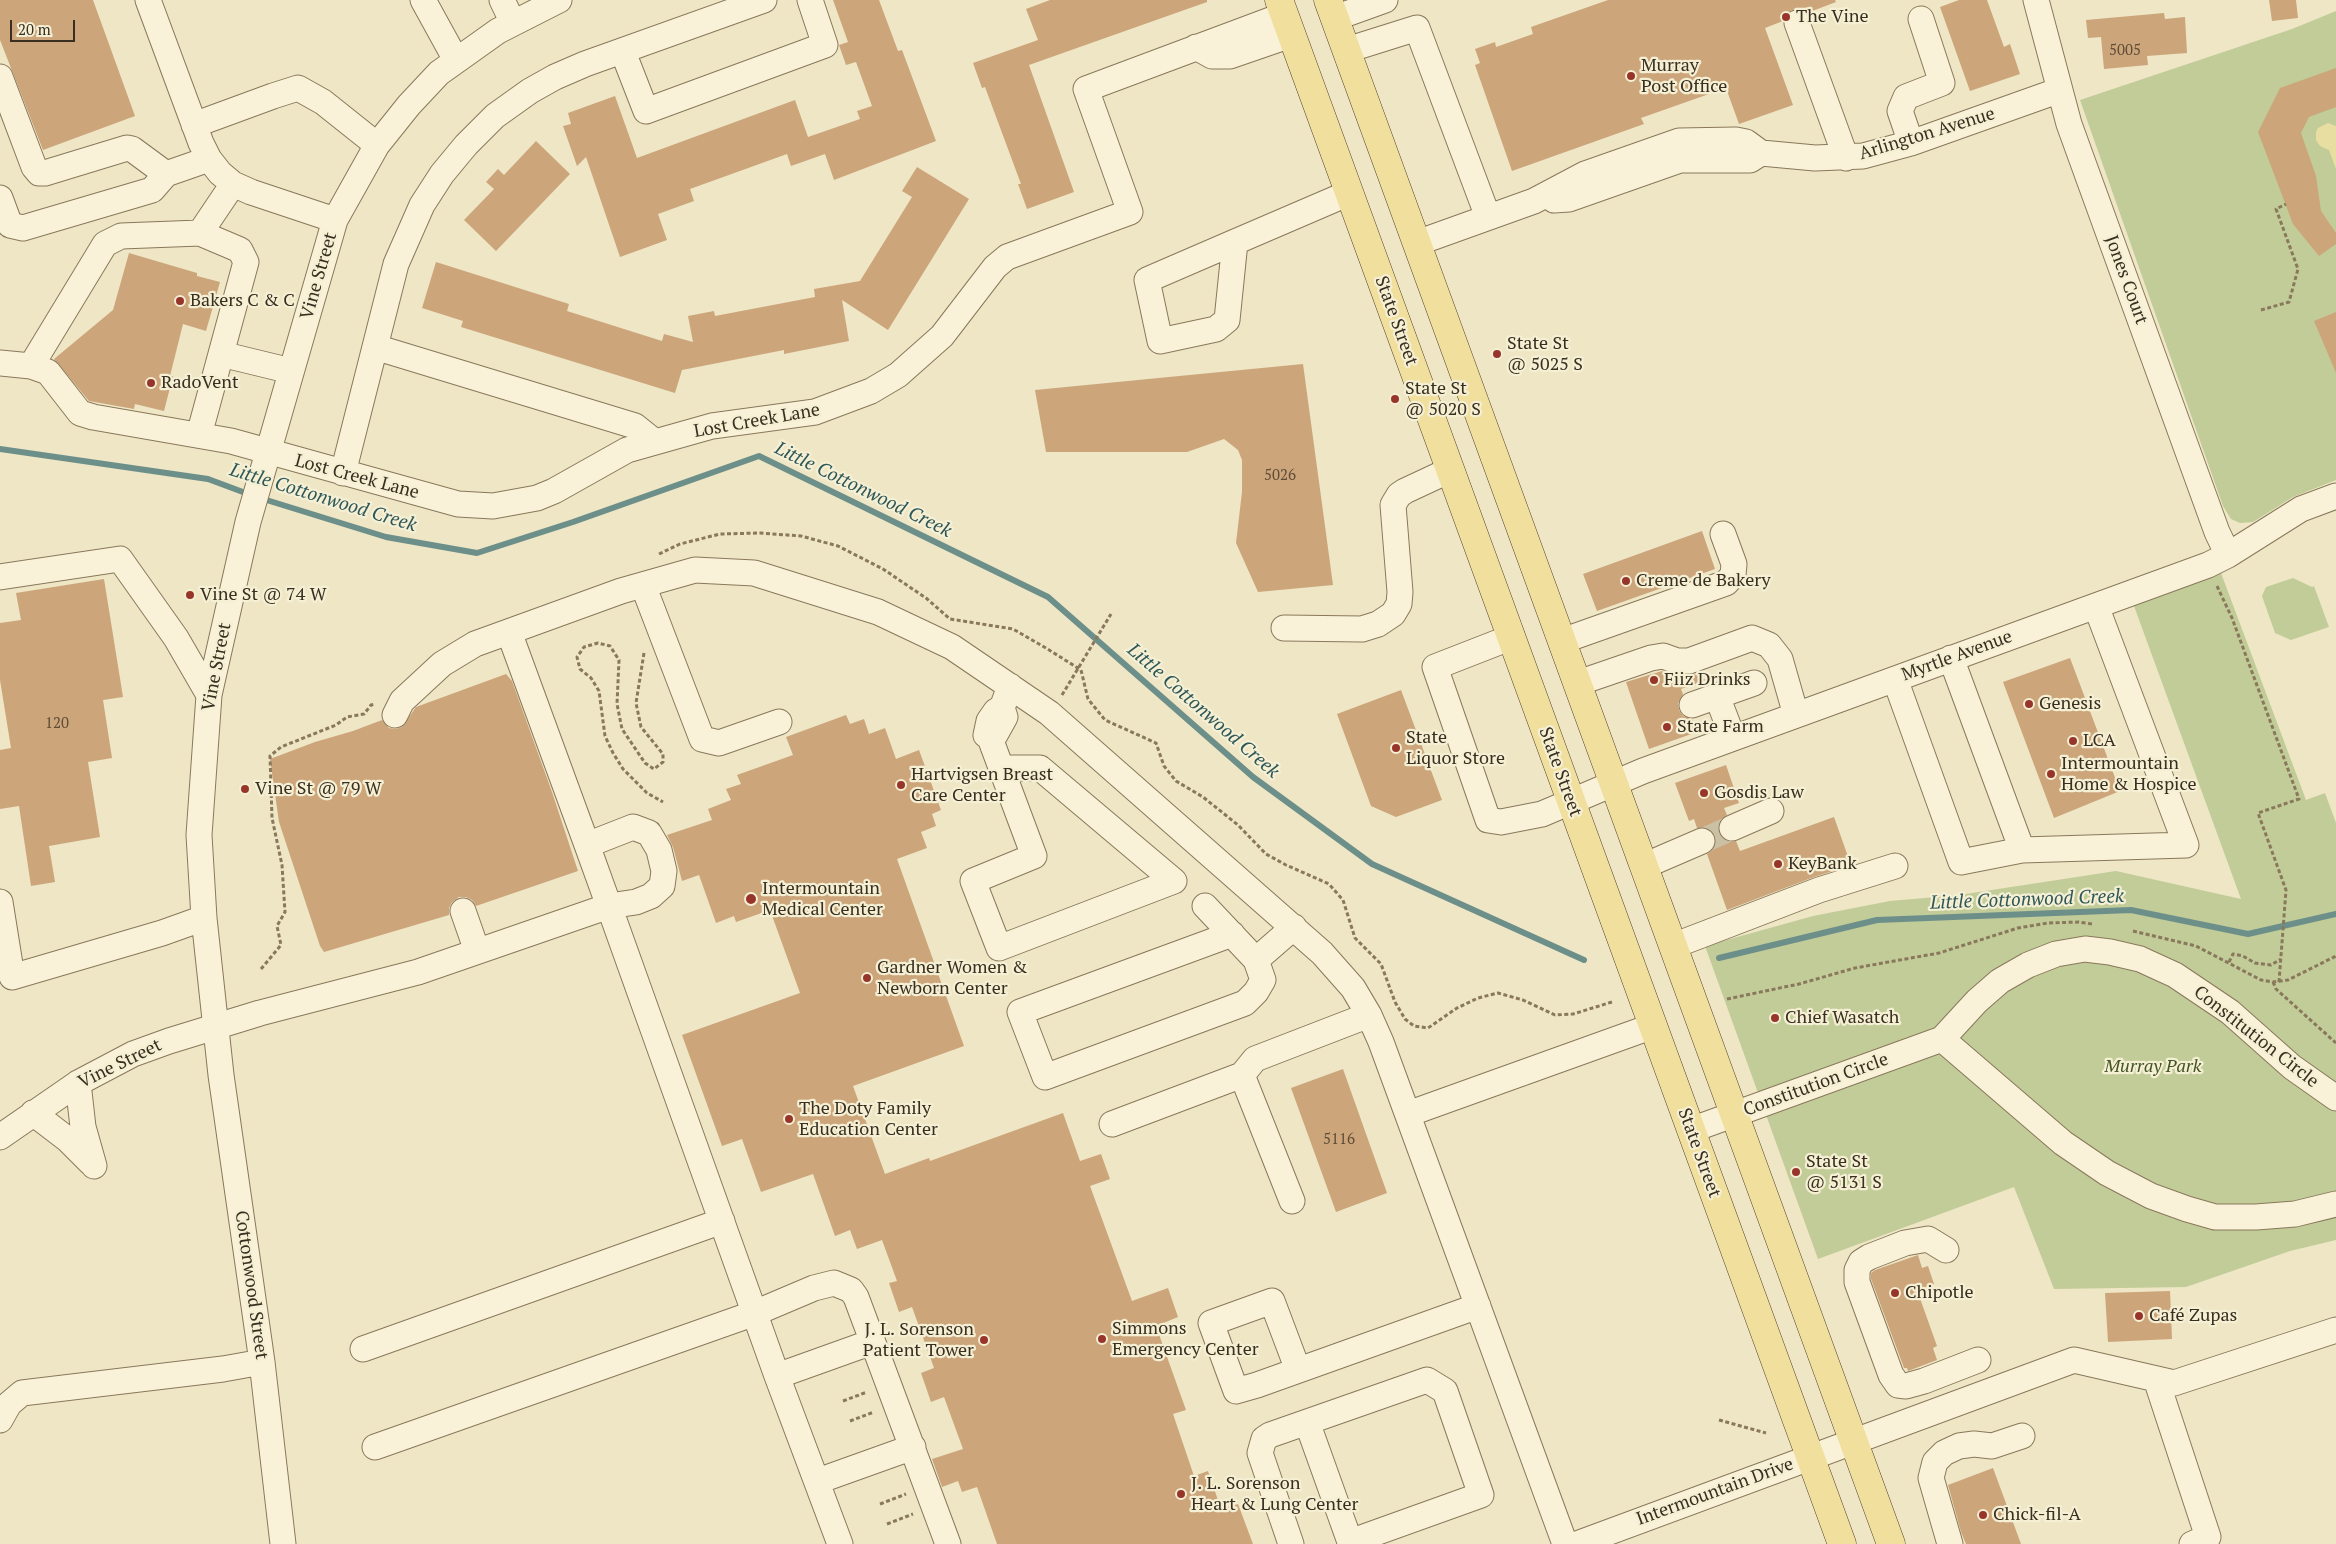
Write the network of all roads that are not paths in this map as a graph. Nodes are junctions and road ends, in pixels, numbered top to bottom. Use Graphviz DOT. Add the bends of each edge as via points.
graph roads {
  1 [pos="148,0"];
  2 [pos="423,0"];
  3 [pos="502,0"];
  4 [pos="559,0"];
  5 [pos="764,0"];
  6 [pos="810,0"];
  7 [pos="1385,0"];
  8 [pos="2036,0"];
  9 [pos="1332,9"];
  10 [pos="1285,17"];
  11 [pos="1921,19"];
  12 [pos="513,23"];
  13 [pos="1797,24"];
  14 [pos="1347,50"];
  15 [pos="622,52"];
  16 [pos="456,60"];
  17 [pos="0,77"];
  18 [pos="2060,90"];
  19 [pos="194,126"];
  20 [pos="1911,143"];
  21 [pos="377,145"];
  22 [pos="1846,158"];
  23 [pos="209,159"];
  24 [pos="166,174"];
  25 [pos="233,184"];
  26 [pos="1349,193"];
  27 [pos="0,198"];
  28 [pos="1488,217"];
  29 [pos="335,220"];
  30 [pos="200,233"];
  31 [pos="1235,242"];
  32 [pos="1416,243"];
  33 [pos="375,347"];
  34 [pos="221,354"];
  35 [pos="0,363"];
  36 [pos="30,366"];
  37 [pos="291,371"];
  38 [pos="199,436"];
  39 [pos="655,442"];
  40 [pos="265,462"];
  41 [pos="1450,470"];
  42 [pos="343,473"];
  43 [pos="2336,496"];
  44 [pos="1723,534"];
  45 [pos="2218,560"];
  46 [pos="0,577"];
  47 [pos="643,585"];
  48 [pos="2096,606"];
  49 [pos="1284,628"];
  50 [pos="508,632"];
  51 [pos="1512,638"];
  52 [pos="1562,641"];
  53 [pos="1951,658"];
  54 [pos="1895,679"];
  55 [pos="1578,682"];
  56 [pos="1754,683"];
  57 [pos="209,695"];
  58 [pos="1717,696"];
  59 [pos="1006,697"];
  60 [pos="1692,705"];
  61 [pos="387,709"];
  62 [pos="1796,716"];
  63 [pos="778,722"];
  64 [pos="1733,738"];
  65 [pos="1001,768"];
  66 [pos="1614,784"];
  67 [pos="1571,802"];
  68 [pos="1771,811"];
  69 [pos="1732,828"];
  70 [pos="1702,841"];
  71 [pos="587,845"];
  72 [pos="2022,850"];
  73 [pos="1644,866"];
  74 [pos="1895,866"];
  75 [pos="0,902"];
  76 [pos="609,906"];
  77 [pos="1205,906"];
  78 [pos="463,911"];
  79 [pos="204,918"];
  80 [pos="1294,928"];
  81 [pos="1232,934"];
  82 [pos="1673,946"];
  83 [pos="477,950"];
  84 [pos="1256,960"];
  85 [pos="1369,1014"];
  86 [pos="216,1026"];
  87 [pos="1653,1026"];
  88 [pos="1942,1039"];
  89 [pos="1242,1075"];
  90 [pos="78,1083"];
  91 [pos="2336,1098"];
  92 [pos="33,1113"];
  93 [pos="1408,1114"];
  94 [pos="1734,1114"];
  95 [pos="1112,1124"];
  96 [pos="1690,1130"];
  97 [pos="0,1137"];
  98 [pos="1292,1201"];
  99 [pos="2336,1204"];
  100 [pos="722,1221"];
  101 [pos="1946,1250"];
  102 [pos="1478,1306"];
  103 [pos="755,1313"];
  104 [pos="2336,1330"];
  105 [pos="872,1342"];
  106 [pos="363,1349"];
  107 [pos="1978,1360"];
  108 [pos="262,1362"];
  109 [pos="1298,1370"];
  110 [pos="777,1376"];
  111 [pos="2156,1379"];
  112 [pos="0,1420"];
  113 [pos="1307,1422"];
  114 [pos="2022,1436"];
  115 [pos="1854,1441"];
  116 [pos="375,1447"];
  117 [pos="913,1447"];
  118 [pos="1811,1457"];
  119 [pos="818,1481"];
  120 [pos="2204,1542"];
  121 [pos="283,1544"];
  122 [pos="840,1544"];
  123 [pos="948,1544"];
  124 [pos="1291,1544"];
  125 [pos="1565,1544"];
  126 [pos="1578,1544"];
  127 [pos="1842,1544"];
  128 [pos="1892,1544"];
  129 [pos="1950,1544"];
  1 -- 19 [label="street"];
  2 -- 16 [label="street"];
  3 -- 12 [label="street"];
  4 -- 12 [label="street, Vine Street"];
  5 -- 15 [label="street"];
  6 -- 15 [label="street" via="826,45 646,111"];
  7 -- 9 [label="street"];
  8 -- 18 [label="street, Jones Court"];
  9 -- 14 [label="main road"];
  10 -- 26 [label="main road, State Street"];
  10 -- 39 [label="street, Lost Creek Lane" via="1086,89 1130,212 1007,257 995,267 942,336 898,375 871,391 815,412 712,426"];
  11 -- 20 [label="street" via="1942,83 1906,97 1900,111"];
  12 -- 16 [label="street, Vine Street"];
  13 -- 22 [label="street"];
  14 -- 28 [label="street" via="1417,28"];
  14 -- 32 [label="main road"];
  15 -- 33 [label="street" via="585,64 530,91 495,116 466,145 427,197 408,234 396,264"];
  16 -- 21 [label="street, Vine Street" via="410,105"];
  17 -- 24 [label="street" via="39,173 127,148"];
  18 -- 20 [label="street, Arlington Avenue"];
  18 -- 45 [label="street, Jones Court" via="2069,124 2217,532"];
  19 -- 21 [label="street" via="298,88 323,102"];
  19 -- 23 [label="street"];
  20 -- 22 [label="street, Arlington Avenue"];
  21 -- 29 [label="street, Vine Street"];
  22 -- 28 [label="street, Arlington Avenue" via="1761,153 1750,160 1680,160 1569,199 1534,201"];
  23 -- 24 [label="street"];
  23 -- 25 [label="street"];
  24 -- 27 [label="street" via="152,190 23,228 10,224"];
  25 -- 29 [label="street"];
  25 -- 30 [label="street"];
  26 -- 31 [label="street"];
  26 -- 41 [label="main road, State Street"];
  28 -- 32 [label="street, Arlington Avenue"];
  29 -- 37 [label="street, Vine Street"];
  30 -- 34 [label="street" via="240,250 246,262"];
  30 -- 36 [label="street" via="122,236 105,244"];
  32 -- 52 [label="main road"];
  33 -- 39 [label="street" via="635,426"];
  33 -- 42 [label="street"];
  34 -- 37 [label="street"];
  34 -- 38 [label="street"];
  35 -- 36 [label="street"];
  36 -- 38 [label="street, Lost Creek Lane" via="48,372 80,413"];
  37 -- 40 [label="street, Vine Street"];
  38 -- 40 [label="street, Lost Creek Lane" via="231,441"];
  39 -- 42 [label="street, Lost Creek Lane" via="614,456 554,491 510,505 458,504"];
  40 -- 42 [label="street, Lost Creek Lane"];
  40 -- 57 [label="street, Vine Street" via="248,522"];
  41 -- 49 [label="street" via="1405,491 1394,505 1400,592 1399,604 1393,614 1362,629"];
  41 -- 51 [label="main road, State Street"];
  43 -- 45 [label="street, Myrtle Avenue" via="2301,509"];
  44 -- 52 [label="street" via="1734,564 1734,575 1726,584"];
  45 -- 48 [label="street, Myrtle Avenue"];
  46 -- 57 [label="street" via="120,559 176,638"];
  47 -- 50 [label="street"];
  47 -- 59 [label="street" via="695,570 754,573 878,612 952,646"];
  47 -- 63 [label="street" via="702,739 719,743"];
  48 -- 53 [label="street, Myrtle Avenue"];
  48 -- 72 [label="street" via="2186,845"];
  50 -- 61 [label="street" via="475,644 442,664 402,701"];
  50 -- 71 [label="street"];
  51 -- 67 [label="main road, State Street"];
  51 -- 67 [label="street, Myrtle Avenue" via="1435,667 1488,820 1501,822 1535,817"];
  52 -- 55 [label="main road"];
  53 -- 54 [label="street, Myrtle Avenue"];
  53 -- 72 [label="street"];
  54 -- 62 [label="street, Myrtle Avenue"];
  54 -- 72 [label="street" via="1961,862"];
  55 -- 62 [label="street" via="1651,658 1663,656 1689,661 1752,638 1769,645 1780,660"];
  55 -- 66 [label="main road"];
  56 -- 58 [label="street"];
  57 -- 79 [label="street, Vine Street" via="199,835"];
  58 -- 60 [label="street"];
  58 -- 64 [label="street"];
  59 -- 65 [label="street" via="989,721 986,735"];
  59 -- 80 [label="street" via="1049,713"];
  62 -- 64 [label="street, Myrtle Avenue"];
  64 -- 66 [label="street, Myrtle Avenue"];
  65 -- 65 [label="street" via="1034,856 973,882 999,948 1174,881 1040,768"];
  66 -- 67 [label="street, Myrtle Avenue"];
  66 -- 73 [label="main road"];
  67 -- 87 [label="main road, State Street"];
  68 -- 69 [label="street"];
  70 -- 73 [label="street"];
  71 -- 76 [label="street"];
  71 -- 76 [label="street" via="633,828 649,833 659,850 664,871 662,886 651,896"];
  73 -- 82 [label="main road"];
  74 -- 82 [label="street" via="1819,890"];
  75 -- 79 [label="street" via="12,976"];
  76 -- 83 [label="street"];
  76 -- 100 [label="street"];
  77 -- 81 [label="street"];
  78 -- 83 [label="street"];
  79 -- 86 [label="street, Vine Street"];
  80 -- 84 [label="street"];
  80 -- 85 [label="street" via="1331,961"];
  81 -- 84 [label="street"];
  81 -- 84 [label="street" via="1020,1012 1045,1077 1245,1002 1263,980"];
  82 -- 94 [label="main road"];
  83 -- 86 [label="street" via="418,972"];
  85 -- 89 [label="street" via="1255,1059"];
  85 -- 93 [label="street"];
  86 -- 90 [label="street, Vine Street" via="133,1054"];
  86 -- 108 [label="street, Cottonwood Street"];
  87 -- 93 [label="street"];
  87 -- 96 [label="main road, State Street"];
  88 -- 91 [label="street, Constitution Circle" via="1977,1001 2000,981 2028,964 2056,954 2085,949 2110,952 2140,959 2175,975 2230,1012 2292,1067"];
  88 -- 94 [label="street, Constitution Circle"];
  88 -- 99 [label="street" via="2063,1143 2107,1173 2151,1196 2215,1217 2295,1214"];
  89 -- 95 [label="street"];
  89 -- 98 [label="street"];
  90 -- 92 [label="street, Vine Street"];
  90 -- 92 [label="street" via="83,1127 94,1166 67,1139"];
  92 -- 97 [label="street, Vine Street"];
  93 -- 102 [label="street"];
  94 -- 96 [label="street, Constitution Circle"];
  94 -- 115 [label="main road"];
  96 -- 118 [label="main road, State Street"];
  100 -- 103 [label="street"];
  100 -- 106 [label="street"];
  101 -- 107 [label="street" via="1928,1239 1905,1243 1861,1262 1857,1270 1858,1282 1891,1374 1898,1385 1924,1382"];
  102 -- 109 [label="street"];
  102 -- 125 [label="street"];
  103 -- 105 [label="street" via="834,1283 851,1290"];
  103 -- 110 [label="street"];
  103 -- 116 [label="street"];
  104 -- 111 [label="street, Intermountain Drive" via="2174,1383"];
  105 -- 110 [label="street"];
  105 -- 117 [label="street"];
  108 -- 112 [label="street" via="22,1392 9,1404"];
  108 -- 121 [label="street, Cottonwood Street"];
  110 -- 119 [label="street"];
  111 -- 115 [label="street, Intermountain Drive" via="2074,1360"];
  111 -- 120 [label="street"];
  113 -- 113 [label="street" via="1426,1380 1445,1391 1481,1495 1350,1542"];
  113 -- 124 [label="street" via="1264,1439 1260,1452"];
  114 -- 129 [label="street" via="1992,1446 1959,1446 1944,1453 1936,1462 1931,1478"];
  115 -- 118 [label="street, Intermountain Drive"];
  115 -- 128 [label="main road"];
  117 -- 119 [label="street"];
  117 -- 123 [label="street"];
  118 -- 126 [label="street, Intermountain Drive"];
  118 -- 127 [label="main road, State Street"];
  119 -- 122 [label="street"];
}
